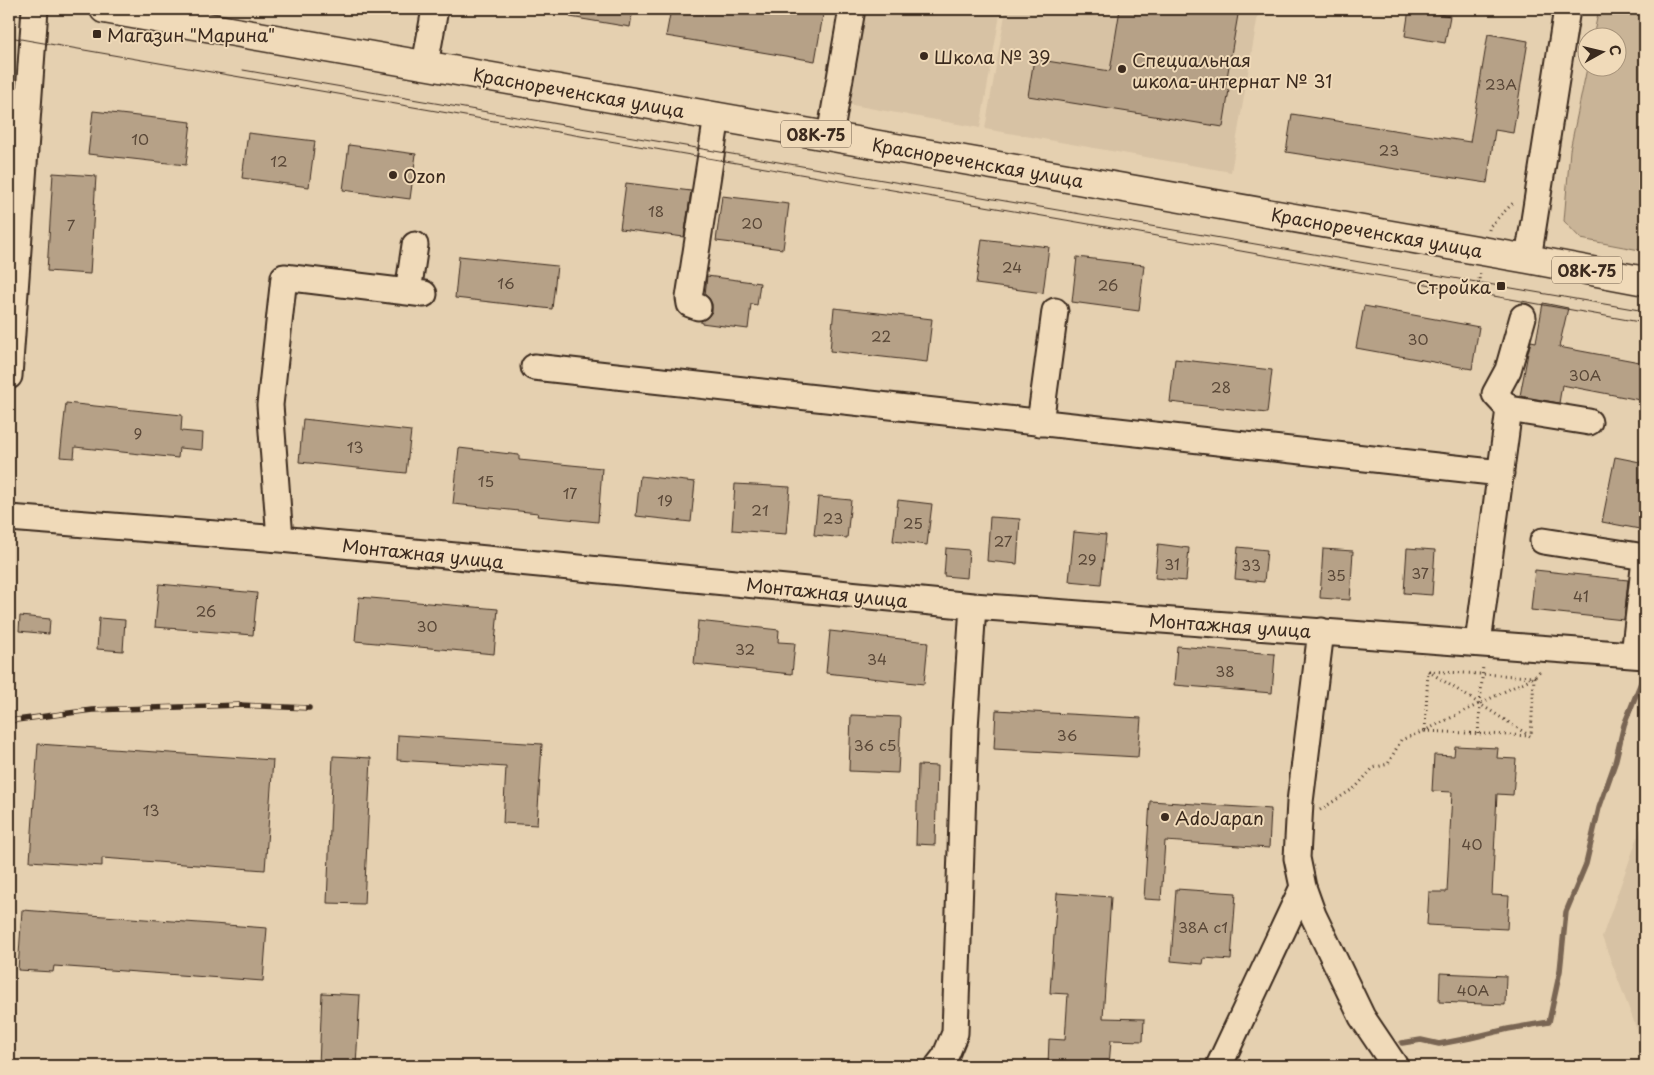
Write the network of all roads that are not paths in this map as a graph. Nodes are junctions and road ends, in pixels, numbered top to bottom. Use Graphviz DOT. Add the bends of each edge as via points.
graph roads {
  1 [pos="35,9"];
  2 [pos="104,9"];
  3 [pos="435,9"];
  4 [pos="852,9"];
  5 [pos="1566,9"];
  6 [pos="425,65"];
  7 [pos="717,116"];
  8 [pos="830,136"];
  9 [pos="414,246"];
  10 [pos="1528,259"];
  11 [pos="1645,281"];
  12 [pos="698,307"];
  13 [pos="1055,311"];
  14 [pos="11,317"];
  15 [pos="1523,317"];
  16 [pos="534,368"];
  17 [pos="9,376"];
  18 [pos="1509,409"];
  19 [pos="1589,422"];
  20 [pos="1040,423"];
  21 [pos="1501,473"];
  22 [pos="9,518"];
  23 [pos="280,540"];
  24 [pos="1543,541"];
  25 [pos="1645,558"];
  26 [pos="973,606"];
  27 [pos="1321,631"];
  28 [pos="1478,644"];
  29 [pos="1640,656"];
  30 [pos="1303,888"];
  31 [pos="938,1066"];
  32 [pos="1219,1066"];
  33 [pos="1395,1066"];
  1 -- 14 [label="street"];
  2 -- 6 [label="main road, Краснореченская улица / 08К-75"];
  3 -- 6 [label="street"];
  4 -- 8 [label="street"];
  5 -- 10 [label="street"];
  6 -- 7 [label="main road, Краснореченская улица / 08К-75"];
  7 -- 8 [label="main road, Краснореченская улица / 08К-75"];
  7 -- 12 [label="street" via="689,298 690,304"];
  8 -- 10 [label="main road, Краснореченская улица / 08К-75"];
  9 -- 23 [label="street" via="416,293 284,277 270,405"];
  10 -- 11 [label="main road, Краснореченская улица / 08К-75"];
  13 -- 20 [label="street"];
  14 -- 17 [label="street"];
  15 -- 18 [label="street" via="1508,370 1495,394"];
  16 -- 20 [label="street"];
  18 -- 19 [label="street"];
  18 -- 21 [label="street"];
  20 -- 21 [label="street"];
  21 -- 28 [label="street"];
  22 -- 23 [label="street, Монтажная улица"];
  23 -- 26 [label="street, Монтажная улица"];
  24 -- 25 [label="street"];
  25 -- 29 [label="street"];
  26 -- 27 [label="street, Монтажная улица"];
  26 -- 31 [label="street" via="965,728 955,1033"];
  27 -- 28 [label="street, Монтажная улица"];
  27 -- 30 [label="street" via="1300,802 1297,858"];
  28 -- 29 [label="street, Монтажная улица"];
  30 -- 32 [label="street"];
  30 -- 33 [label="street" via="1362,1017"];
}
